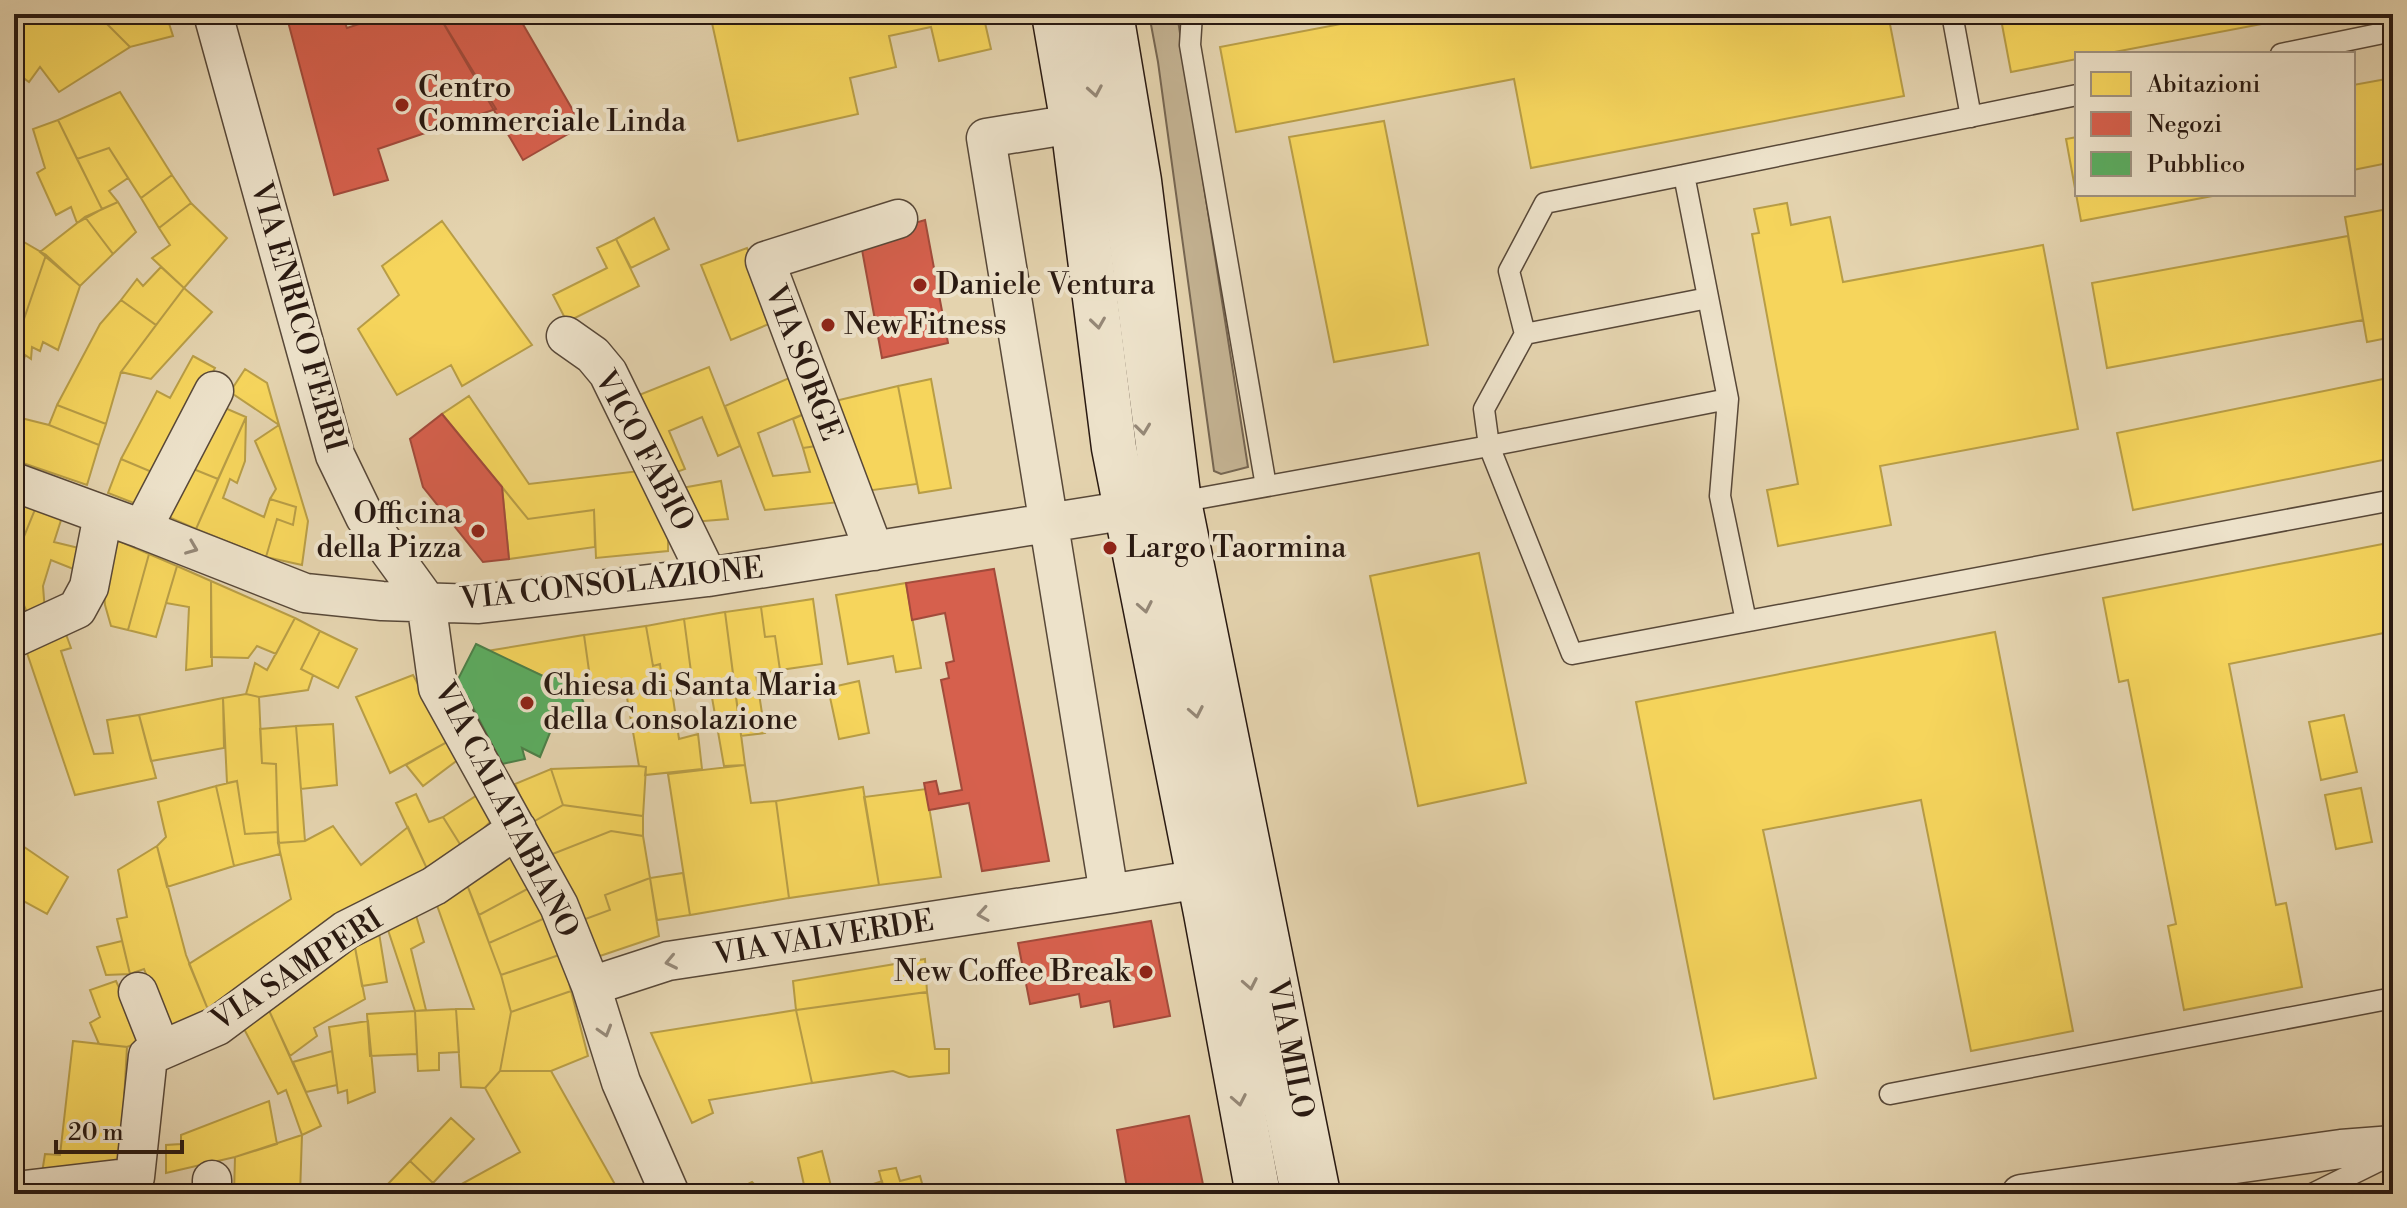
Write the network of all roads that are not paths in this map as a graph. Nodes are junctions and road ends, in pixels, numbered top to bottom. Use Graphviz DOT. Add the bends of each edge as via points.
graph roads {
  1 [pos="213,14"];
  2 [pos="1054,14"];
  3 [pos="1082,14"];
  4 [pos="1111,14"];
  5 [pos="1192,14"];
  6 [pos="1952,14"];
  7 [pos="2393,31"];
  8 [pos="2291,52"];
  9 [pos="2075,95"];
  10 [pos="1971,117"];
  11 [pos="1073,124"];
  12 [pos="1684,175"];
  13 [pos="898,219"];
  14 [pos="1708,298"];
  15 [pos="1525,334"];
  16 [pos="566,336"];
  17 [pos="214,391"];
  18 [pos="1728,399"];
  19 [pos="1489,446"];
  20 [pos="14,482"];
  21 [pos="1266,486"];
  22 [pos="2393,500"];
  23 [pos="1153,506"];
  24 [pos="103,515"];
  25 [pos="1049,523"];
  26 [pos="142,529"];
  27 [pos="874,551"];
  28 [pos="708,577"];
  29 [pos="426,601"];
  30 [pos="1746,621"];
  31 [pos="14,638"];
  32 [pos="517,829"];
  33 [pos="1230,888"];
  34 [pos="1109,894"];
  35 [pos="591,986"];
  36 [pos="138,992"];
  37 [pos="2393,998"];
  38 [pos="161,1050"];
  39 [pos="1890,1094"];
  40 [pos="2393,1145"];
  41 [pos="2393,1154"];
  42 [pos="24,1190"];
  43 [pos="670,1194"];
  44 [pos="1258,1194"];
  45 [pos="1291,1194"];
  46 [pos="1318,1194"];
  47 [pos="2021,1194"];
  48 [pos="2312,1194"];
  1 -- 29 [label="street, VIA ENRICO FERRI" via="335,455 365,517"];
  2 -- 11 [label="main road"];
  3 -- 23 [label="lane, one-way" via="1112,185"];
  4 -- 23 [label="main road" via="1139,181"];
  5 -- 21 [label="lane" via="1190,45"];
  6 -- 10 [label="lane"];
  7 -- 8 [label="lane"];
  9 -- 10 [label="lane"];
  10 -- 12 [label="lane"];
  11 -- 23 [label="main road, one-way" via="1112,432"];
  11 -- 25 [label="street" via="986,138"];
  12 -- 14 [label="lane"];
  12 -- 15 [label="lane" via="1545,203 1509,271"];
  13 -- 27 [label="street, VIA SORGE" via="765,261"];
  14 -- 15 [label="lane"];
  14 -- 18 [label="lane"];
  15 -- 19 [label="lane" via="1484,409"];
  16 -- 28 [label="street, VICO FABIO" via="608,373"];
  17 -- 26 [label="street"];
  18 -- 19 [label="lane"];
  18 -- 30 [label="lane" via="1720,496"];
  19 -- 21 [label="lane"];
  19 -- 30 [label="lane" via="1572,654"];
  20 -- 24 [label="street, VIA CONSOLAZIONE"];
  21 -- 23 [label="lane"];
  22 -- 30 [label="lane"];
  23 -- 25 [label="street, VIA CONSOLAZIONE"];
  23 -- 33 [label="main road"];
  23 -- 33 [label="main road, one-way"];
  24 -- 26 [label="street, VIA CONSOLAZIONE"];
  24 -- 31 [label="street" via="89,587 77,609"];
  25 -- 27 [label="street, VIA CONSOLAZIONE"];
  25 -- 34 [label="street"];
  26 -- 29 [label="street, VIA CONSOLAZIONE, one-way" via="305,593"];
  27 -- 28 [label="street, VIA CONSOLAZIONE"];
  28 -- 29 [label="street, VIA CONSOLAZIONE" via="479,604"];
  29 -- 32 [label="street, VIA CALATABIANO" via="438,688"];
  32 -- 35 [label="street, VIA CALATABIANO" via="559,906"];
  32 -- 38 [label="street, VIA SAMPERI" via="434,886 346,930 217,1026"];
  33 -- 34 [label="street, VIA VALVERDE"];
  33 -- 44 [label="main road, VIA MILO, one-way"];
  33 -- 45 [label="lane, one-way"];
  33 -- 46 [label="main road, VIA MILO"];
  34 -- 35 [label="street, VIA VALVERDE, one-way" via="668,961"];
  35 -- 43 [label="street, VIA CALATABIANO, one-way" via="621,1082"];
  36 -- 38 [label="street"];
  37 -- 39 [label="lane"];
  38 -- 42 [label="street" via="148,1056 135,1177"];
  40 -- 47 [label="street"];
  41 -- 48 [label="lane"];
}
